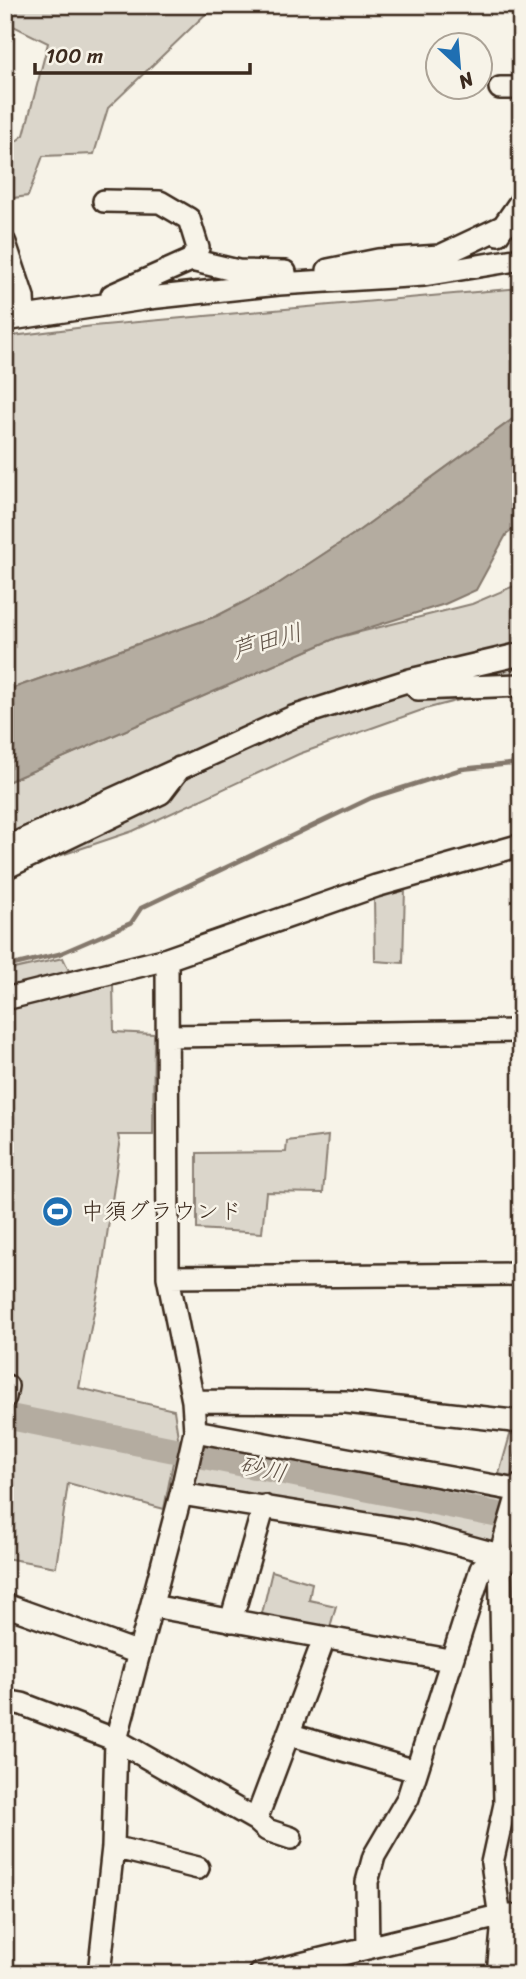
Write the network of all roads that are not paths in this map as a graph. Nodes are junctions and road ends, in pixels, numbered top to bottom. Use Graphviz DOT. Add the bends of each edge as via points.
graph roads {
  1 [pos="104,201"];
  2 [pos="521,201"];
  3 [pos="506,225"];
  4 [pos="5,243"];
  5 [pos="521,258"];
  6 [pos="191,260"];
  7 [pos="479,264"];
  8 [pos="317,277"];
  9 [pos="94,306"];
  10 [pos="15,318"];
  11 [pos="521,654"];
  12 [pos="410,680"];
  13 [pos="521,685"];
  14 [pos="182,765"];
  15 [pos="521,845"];
  16 [pos="5,848"];
  17 [pos="5,868"];
  18 [pos="167,959"];
  19 [pos="5,999"];
  20 [pos="521,1031"];
  21 [pos="167,1036"];
  22 [pos="521,1274"];
  23 [pos="168,1277"];
  24 [pos="193,1401"];
  25 [pos="521,1422"];
  26 [pos="195,1431"];
  27 [pos="520,1491"];
  28 [pos="181,1494"];
  29 [pos="264,1506"];
  30 [pos="500,1555"];
  31 [pos="521,1561"];
  32 [pos="5,1605"];
  33 [pos="152,1606"];
  34 [pos="231,1621"];
  35 [pos="324,1639"];
  36 [pos="139,1653"];
  37 [pos="449,1660"];
  38 [pos="5,1701"];
  39 [pos="288,1734"];
  40 [pos="116,1740"];
  41 [pos="416,1771"];
  42 [pos="256,1819"];
  43 [pos="291,1838"];
  44 [pos="113,1847"];
  45 [pos="198,1868"];
  46 [pos="499,1916"];
  47 [pos="521,1916"];
  48 [pos="368,1948"];
  49 [pos="99,1974"];
  50 [pos="260,1974"];
  51 [pos="498,1974"];
  1 -- 6 [label="street" via="160,202 189,219 198,248"];
  2 -- 3 [label="street"];
  3 -- 7 [label="street"];
  3 -- 8 [label="street" via="440,256 379,260"];
  4 -- 10 [label="street" via="23,297"];
  5 -- 7 [label="street"];
  6 -- 8 [label="street" via="238,271"];
  6 -- 9 [label="street" via="122,292 93,299"];
  7 -- 8 [label="street" via="424,275"];
  8 -- 9 [label="street"];
  9 -- 10 [label="street"];
  11 -- 12 [label="street"];
  12 -- 13 [label="street" via="418,689"];
  12 -- 14 [label="street" via="293,717"];
  14 -- 16 [label="street"];
  14 -- 17 [label="street" via="161,793"];
  15 -- 18 [label="street" via="376,886"];
  18 -- 19 [label="street"];
  18 -- 21 [label="street"];
  20 -- 21 [label="street"];
  21 -- 23 [label="street"];
  22 -- 23 [label="street"];
  23 -- 24 [label="street"];
  24 -- 25 [label="street" via="346,1402"];
  24 -- 26 [label="street"];
  26 -- 27 [label="street"];
  26 -- 28 [label="street"];
  27 -- 30 [label="street"];
  28 -- 29 [label="street"];
  28 -- 33 [label="street"];
  29 -- 30 [label="street" via="411,1531"];
  29 -- 34 [label="street"];
  30 -- 31 [label="street"];
  30 -- 37 [label="street" via="481,1569"];
  30 -- 46 [label="street" via="505,1804 492,1863"];
  32 -- 36 [label="street"];
  33 -- 34 [label="street"];
  33 -- 36 [label="street"];
  34 -- 35 [label="street"];
  35 -- 37 [label="street"];
  35 -- 39 [label="street"];
  36 -- 40 [label="street"];
  37 -- 41 [label="street"];
  38 -- 40 [label="street"];
  39 -- 41 [label="street"];
  39 -- 42 [label="street"];
  40 -- 42 [label="street"];
  40 -- 44 [label="street"];
  41 -- 48 [label="street" via="408,1798 374,1856 367,1882"];
  42 -- 43 [label="street" via="267,1830"];
  44 -- 45 [label="street"];
  44 -- 49 [label="street"];
  46 -- 47 [label="street"];
  46 -- 48 [label="street"];
  46 -- 51 [label="street"];
  48 -- 50 [label="street"];
}
